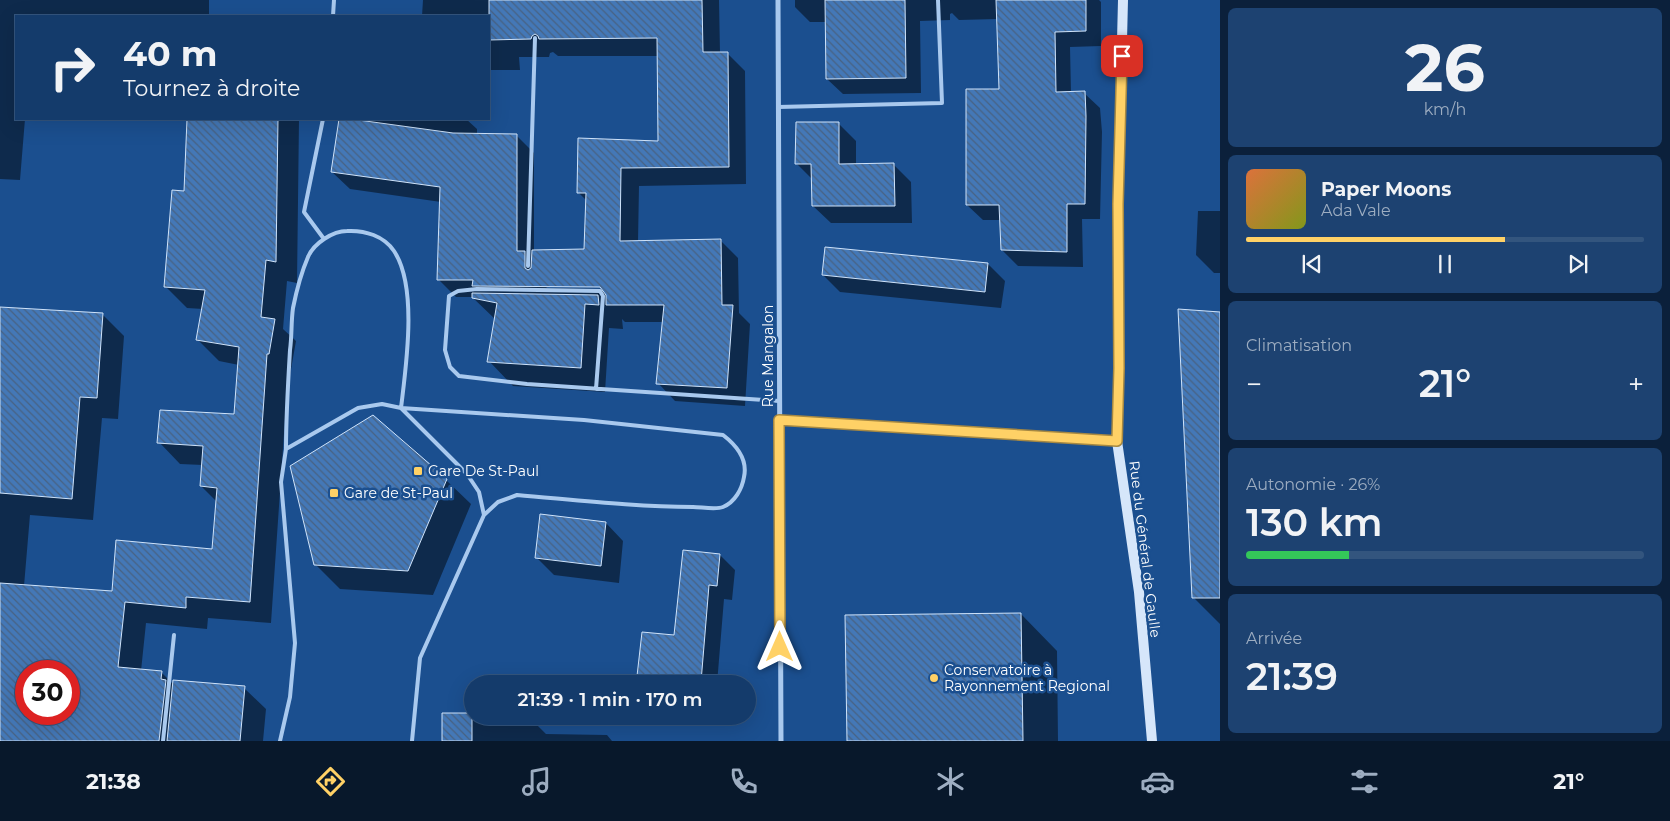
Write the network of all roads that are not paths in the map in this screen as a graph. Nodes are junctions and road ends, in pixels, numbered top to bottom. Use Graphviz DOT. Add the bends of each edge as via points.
graph roads {
  1 [pos="334,0"];
  2 [pos="778,0"];
  3 [pos="938,0"];
  4 [pos="1123,0"];
  5 [pos="333,15"];
  6 [pos="535,38"];
  7 [pos="778,107"];
  8 [pos="323,120"];
  9 [pos="324,239"];
  10 [pos="528,266"];
  11 [pos="596,389"];
  12 [pos="779,401"];
  13 [pos="401,408"];
  14 [pos="779,420"];
  15 [pos="1117,441"];
  16 [pos="286,449"];
  17 [pos="484,515"];
  18 [pos="174,635"];
  19 [pos="164,741"];
  20 [pos="280,741"];
  21 [pos="412,741"];
  22 [pos="780,741"];
  23 [pos="1152,741"];
  1 -- 5 [label="lane"];
  2 -- 7 [label="street, Rue Mangalon"];
  3 -- 7 [label="lane" via="942,103"];
  4 -- 15 [label="main road, Rue du Général de Gaulle"];
  6 -- 10 [label="lane"];
  7 -- 12 [label="street, Rue Mangalon"];
  8 -- 9 [label="lane" via="304,212"];
  9 -- 13 [label="lane" via="342,231 361,230 379,237 394,250 402,268 408,303"];
  9 -- 16 [label="lane" via="309,255 293,309"];
  11 -- 11 [label="lane" via="459,376 450,367 445,350 449,296 458,290 477,289 600,291 603,296"];
  11 -- 12 [label="lane"];
  12 -- 14 [label="street, Rue Mangalon"];
  13 -- 16 [label="lane" via="382,404 358,408"];
  13 -- 17 [label="lane" via="467,474 479,492"];
  13 -- 17 [label="lane" via="584,420 723,435 735,444 745,472 742,487 734,499 722,507 673,507 517,495 498,502"];
  14 -- 15 [label="lane"];
  14 -- 22 [label="street, Rue Mangalon"];
  15 -- 23 [label="main road, Rue du Général de Gaulle" via="1139,592"];
  16 -- 20 [label="lane" via="281,482 294,643 290,697"];
  17 -- 21 [label="lane" via="420,658"];
  18 -- 19 [label="lane"];
}
